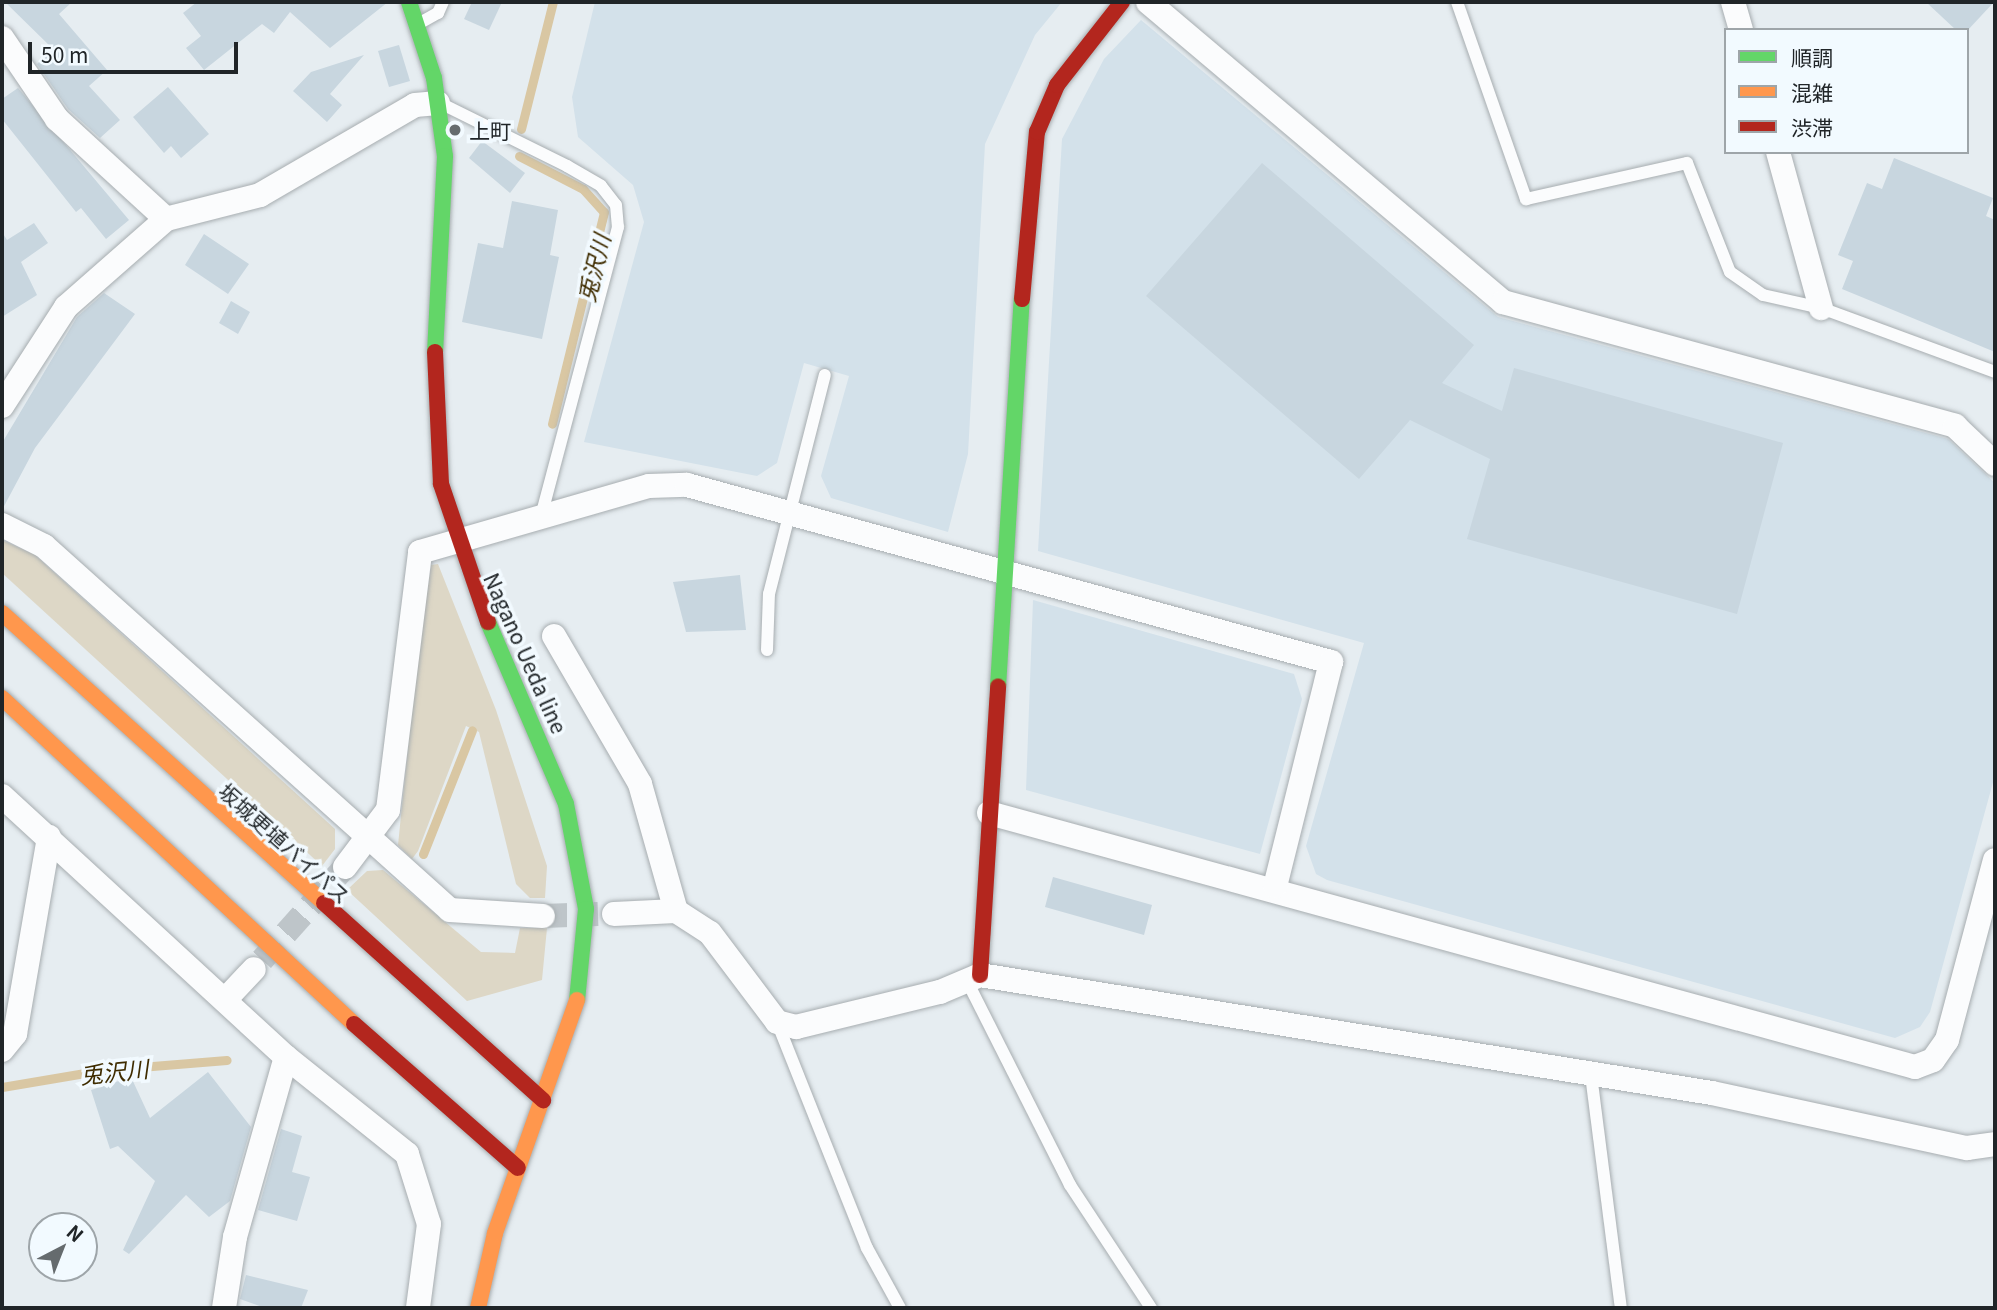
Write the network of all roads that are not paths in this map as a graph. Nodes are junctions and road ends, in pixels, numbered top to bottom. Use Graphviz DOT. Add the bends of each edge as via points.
graph roads {
  1 [pos="409,2"];
  2 [pos="443,2"];
  3 [pos="1122,2"];
  4 [pos="1148,2"];
  5 [pos="1457,2"];
  6 [pos="1733,2"];
  7 [pos="418,24"];
  8 [pos="1740,28"];
  9 [pos="2,38"];
  10 [pos="438,103"];
  11 [pos="1779,154"];
  12 [pos="166,219"];
  13 [pos="1821,308"];
  14 [pos="1995,372"];
  15 [pos="825,374"];
  16 [pos="2,406"];
  17 [pos="1995,464"];
  18 [pos="791,512"];
  19 [pos="542,513"];
  20 [pos="2,525"];
  21 [pos="454,539"];
  22 [pos="1004,568"];
  23 [pos="2,613"];
  24 [pos="554,636"];
  25 [pos="767,650"];
  26 [pos="2,698"];
  27 [pos="2,796"];
  28 [pos="989,813"];
  29 [pos="49,837"];
  30 [pos="369,838"];
  31 [pos="1995,860"];
  32 [pos="345,867"];
  33 [pos="1275,886"];
  34 [pos="676,911"];
  35 [pos="614,914"];
  36 [pos="543,916"];
  37 [pos="254,969"];
  38 [pos="974,979"];
  39 [pos="225,1000"];
  40 [pos="777,1022"];
  41 [pos="2,1050"];
  42 [pos="286,1057"];
  43 [pos="1591,1075"];
  44 [pos="543,1100"];
  45 [pos="1995,1144"];
  46 [pos="518,1168"];
  47 [pos="224,1308"];
  48 [pos="418,1308"];
  49 [pos="478,1308"];
  50 [pos="900,1308"];
  51 [pos="1151,1308"];
  52 [pos="1621,1308"];
  1 -- 7 [label="main road, Nagano Ueda line"];
  2 -- 7 [label="lane"];
  3 -- 22 [label="main road" via="1068,66 1037,132"];
  4 -- 17 [label="street" via="1503,302 1955,426"];
  5 -- 13 [label="lane" via="1526,199 1686,163 1730,272 1763,295"];
  6 -- 8 [label="street"];
  7 -- 10 [label="main road, Nagano Ueda line"];
  9 -- 12 [label="street" via="57,119"];
  10 -- 12 [label="street" via="415,105 260,195"];
  10 -- 19 [label="lane" via="567,166 601,186 616,205 618,226"];
  10 -- 21 [label="main road, Nagano Ueda line" via="446,175 433,399"];
  11 -- 13 [label="street"];
  12 -- 16 [label="street" via="66,307"];
  13 -- 14 [label="lane"];
  15 -- 18 [label="lane"];
  18 -- 19 [label="street" via="687,485 649,486"];
  18 -- 22 [label="street"];
  18 -- 25 [label="lane" via="769,594"];
  19 -- 21 [label="street"];
  20 -- 30 [label="street" via="44,546"];
  21 -- 30 [label="street" via="424,549 415,564 388,810"];
  21 -- 44 [label="main road, Nagano Ueda line" via="545,749 583,877 583,968"];
  22 -- 28 [label="main road"];
  22 -- 33 [label="street" via="1331,662"];
  23 -- 44 [label="main road, 坂城更埴バイパス"];
  24 -- 34 [label="street" via="640,784"];
  26 -- 46 [label="main road" via="318,993"];
  27 -- 29 [label="street"];
  28 -- 33 [label="street"];
  28 -- 38 [label="main road"];
  29 -- 39 [label="street"];
  29 -- 41 [label="street" via="15,1034"];
  30 -- 32 [label="street"];
  30 -- 36 [label="street" via="450,910"];
  31 -- 33 [label="street" via="1947,1040 1933,1060 1915,1066"];
  34 -- 35 [label="street"];
  34 -- 40 [label="street" via="710,933"];
  37 -- 39 [label="street"];
  38 -- 40 [label="street" via="796,1027"];
  38 -- 43 [label="street"];
  38 -- 51 [label="lane" via="1070,1185"];
  39 -- 42 [label="street"];
  40 -- 50 [label="lane" via="867,1248"];
  42 -- 47 [label="street" via="235,1237"];
  42 -- 48 [label="street" via="407,1154 429,1224"];
  43 -- 45 [label="street" via="1712,1093 1967,1148"];
  43 -- 52 [label="lane"];
  44 -- 46 [label="main road, Nagano Ueda line"];
  46 -- 49 [label="main road, Nagano Ueda line"];
}
